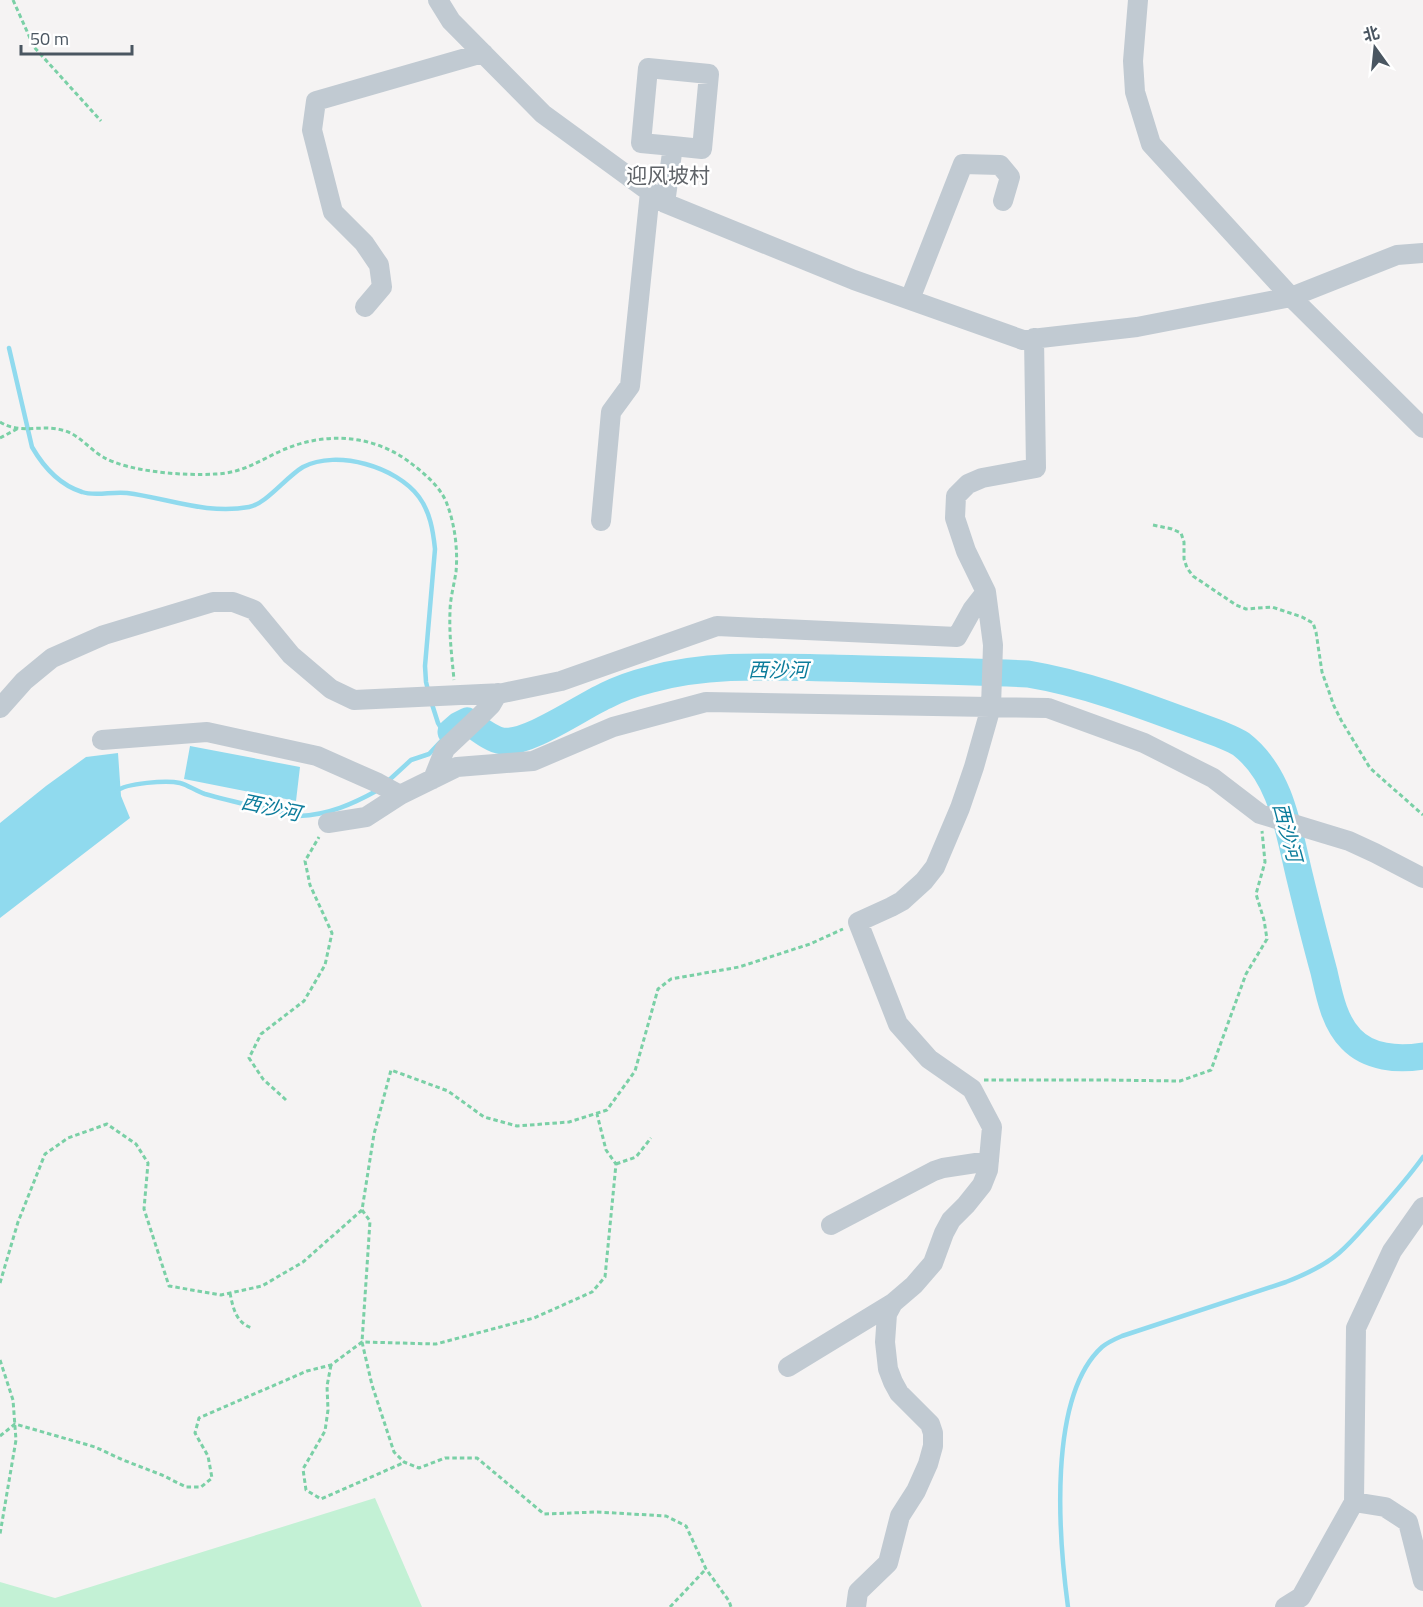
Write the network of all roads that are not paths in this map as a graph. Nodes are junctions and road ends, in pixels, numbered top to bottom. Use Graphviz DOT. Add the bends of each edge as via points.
graph roads {
  1 [pos="438,0"];
  2 [pos="1138,0"];
  3 [pos="483,53"];
  4 [pos="673,146"];
  5 [pos="657,198"];
  6 [pos="1003,201"];
  7 [pos="1423,253"];
  8 [pos="1291,297"];
  9 [pos="910,299"];
  10 [pos="365,307"];
  11 [pos="1034,338"];
  12 [pos="1423,428"];
  13 [pos="601,521"];
  14 [pos="986,592"];
  15 [pos="498,693"];
  16 [pos="991,702"];
  17 [pos="0,708"];
  18 [pos="102,740"];
  19 [pos="433,779"];
  20 [pos="400,795"];
  21 [pos="328,823"];
  22 [pos="1423,878"];
  23 [pos="989,1161"];
  24 [pos="1423,1207"];
  25 [pos="831,1225"];
  26 [pos="893,1303"];
  27 [pos="788,1367"];
  28 [pos="1354,1502"];
  29 [pos="1423,1581"];
  30 [pos="856,1607"];
  31 [pos="1285,1607"];
  1 -- 3 [label="street" via="451,21"];
  2 -- 8 [label="street" via="1133,61 1135,92 1151,144"];
  3 -- 5 [label="street" via="543,114"];
  3 -- 10 [label="street" via="316,101 312,130 333,212 364,243 379,265 382,286"];
  4 -- 4 [label="street" via="702,149 709,74 648,68 641,143"];
  4 -- 5 [label="street"];
  5 -- 9 [label="street" via="854,280"];
  5 -- 13 [label="street" via="630,386 611,412"];
  6 -- 9 [label="street" via="1010,177 1000,165 963,165"];
  7 -- 8 [label="street" via="1397,255"];
  8 -- 11 [label="street" via="1137,327"];
  8 -- 12 [label="street"];
  9 -- 11 [label="street" via="1023,339"];
  11 -- 14 [label="street" via="1036,468 982,478 968,484 956,496 956,518 966,551"];
  14 -- 15 [label="street" via="957,637 717,626 561,681"];
  14 -- 16 [label="street" via="993,645"];
  15 -- 17 [label="street" via="354,700 331,689 291,655 254,610 233,602 213,602 104,635 52,658"];
  15 -- 19 [label="street" via="480,717 445,749"];
  16 -- 19 [label="street" via="706,702 613,727 533,761 457,767"];
  16 -- 22 [label="street" via="1048,708 1144,743 1213,778 1260,814 1368,850"];
  16 -- 23 [label="street" via="974,767 935,867 902,901 858,922 898,1024 928,1059 972,1089 992,1127"];
  18 -- 20 [label="street" via="207,732 318,756"];
  19 -- 20 [label="street"];
  20 -- 21 [label="street" via="366,817"];
  23 -- 25 [label="street" via="934,1171"];
  23 -- 26 [label="street" via="982,1185 951,1220 933,1263"];
  24 -- 28 [label="street" via="1392,1251 1356,1328"];
  26 -- 27 [label="street"];
  26 -- 30 [label="street" via="885,1327 888,1369 899,1393 930,1424 933,1446 916,1491 900,1516 888,1563 858,1592"];
  28 -- 29 [label="street" via="1385,1507 1408,1522"];
  28 -- 31 [label="street" via="1301,1597"];
}
